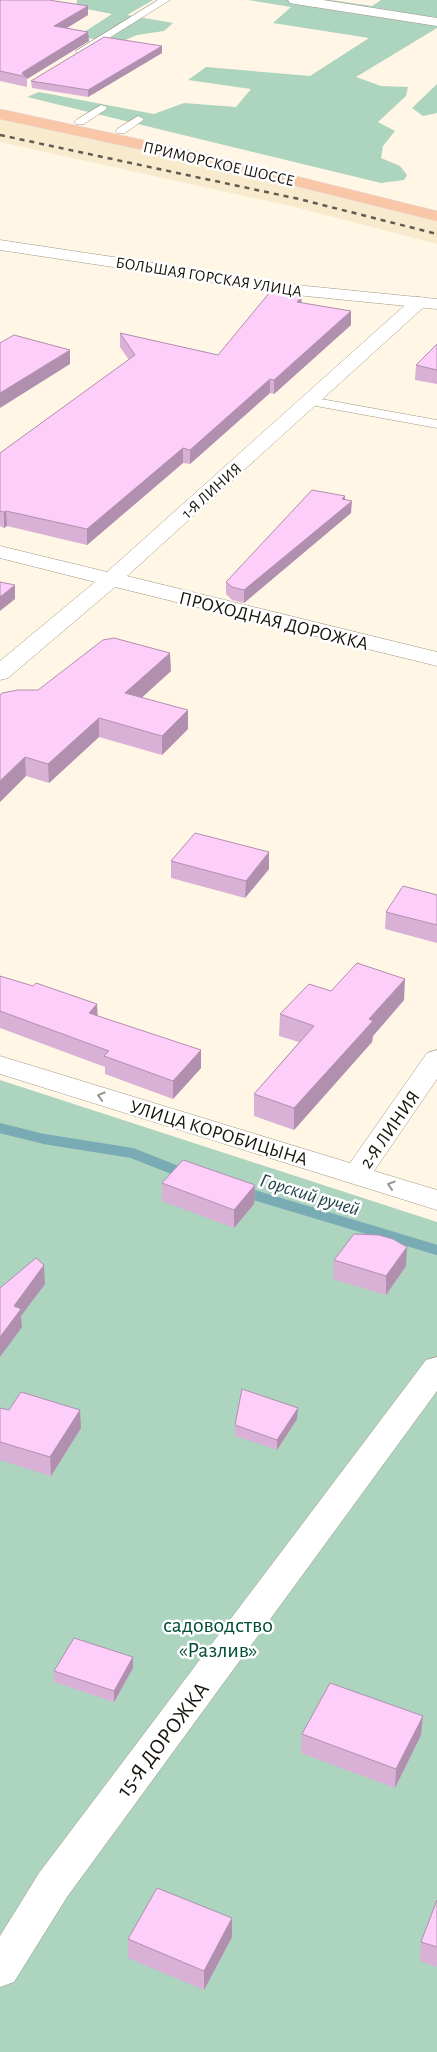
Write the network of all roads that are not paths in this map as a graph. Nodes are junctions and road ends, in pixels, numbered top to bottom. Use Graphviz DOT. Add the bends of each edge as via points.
graph roads {
  1 [pos="165,0"];
  2 [pos="295,0"];
  3 [pos="437,22"];
  4 [pos="72,57"];
  5 [pos="0,106"];
  6 [pos="101,108"];
  7 [pos="0,114"];
  8 [pos="138,119"];
  9 [pos="80,122"];
  10 [pos="121,131"];
  11 [pos="437,206"];
  12 [pos="437,216"];
  13 [pos="0,245"];
  14 [pos="428,303"];
  15 [pos="310,401"];
  16 [pos="437,424"];
  17 [pos="0,552"];
  18 [pos="110,580"];
  19 [pos="437,659"];
  20 [pos="0,673"];
  21 [pos="437,1059"];
  22 [pos="0,1065"];
  23 [pos="357,1174"];
  24 [pos="437,1200"];
  25 [pos="437,1368"];
  26 [pos="0,1970"];
  1 -- 4 [label="lane"];
  2 -- 3 [label="street"];
  5 -- 9 [label="highway, ПРИМОРСКОЕ ШОССЕ"];
  6 -- 9 [label="lane"];
  7 -- 12 [label="highway, ПРИМОРСКОЕ ШОССЕ" via="194,156"];
  8 -- 10 [label="lane"];
  9 -- 10 [label="highway, ПРИМОРСКОЕ ШОССЕ"];
  10 -- 11 [label="highway, ПРИМОРСКОЕ ШОССЕ"];
  13 -- 14 [label="street, БОЛЬШАЯ ГОРСКАЯ УЛИЦА" via="306,291"];
  14 -- 15 [label="street, 1-Я ЛИНИЯ"];
  15 -- 16 [label="lane"];
  15 -- 18 [label="street, 1-Я ЛИНИЯ"];
  17 -- 18 [label="street, ПРОХОДНАЯ ДОРОЖКА"];
  18 -- 19 [label="street, ПРОХОДНАЯ ДОРОЖКА"];
  18 -- 20 [label="street, 1-Я ЛИНИЯ"];
  21 -- 23 [label="street, 2-Я ЛИНИЯ"];
  23 -- 22 [label="street, УЛИЦА КОРОБИЦЫНА, one-way"];
  24 -- 23 [label="street, УЛИЦА КОРОБИЦЫНА, one-way"];
  25 -- 26 [label="street, 15-Я ДОРОЖКА" via="53,1885"];
}
